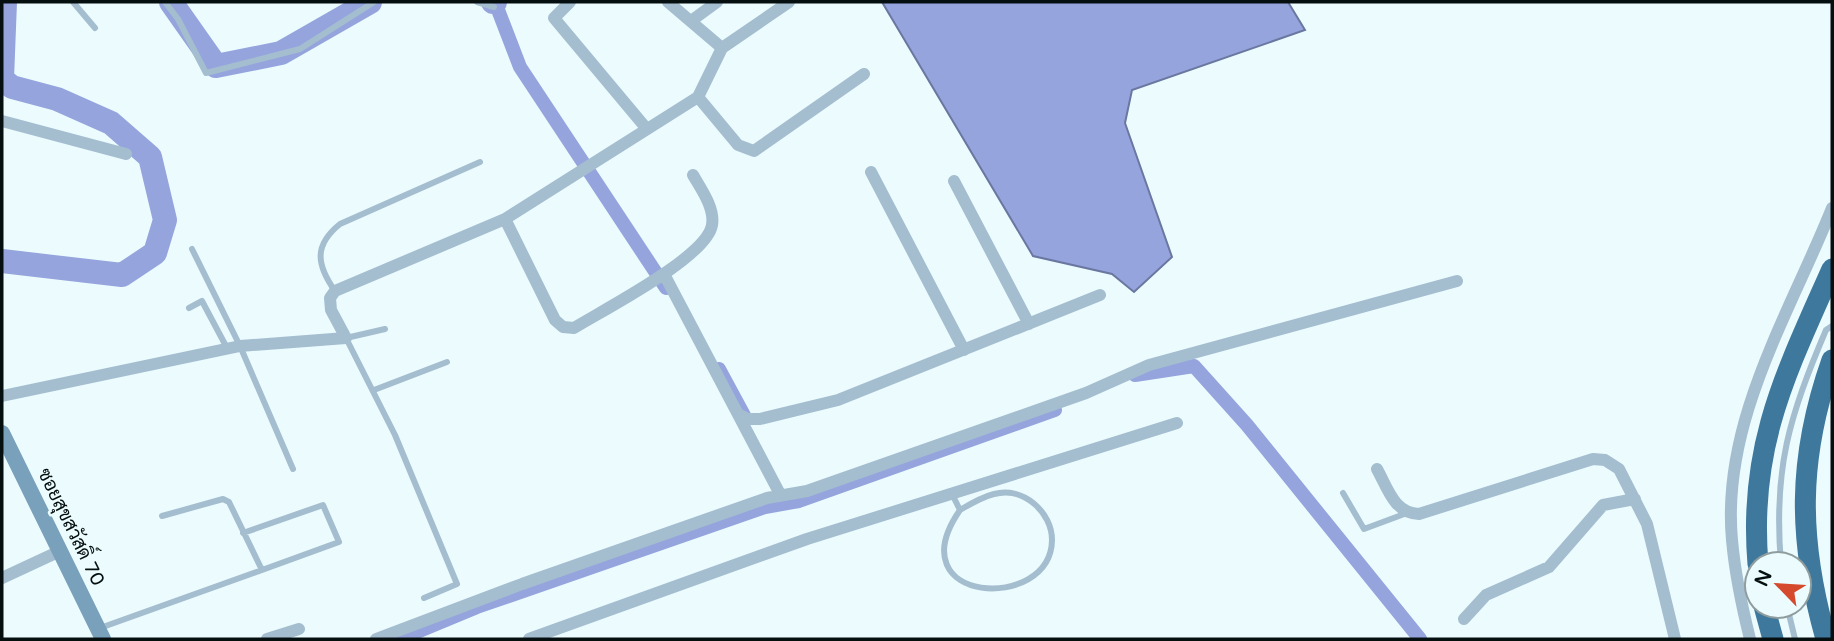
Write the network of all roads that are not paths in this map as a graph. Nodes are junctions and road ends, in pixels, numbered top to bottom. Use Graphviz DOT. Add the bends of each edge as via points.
graph roads {
  1 [pos="73,2"];
  2 [pos="165,2"];
  3 [pos="374,2"];
  4 [pos="477,2"];
  5 [pos="570,2"];
  6 [pos="668,2"];
  7 [pos="717,2"];
  8 [pos="789,2"];
  9 [pos="494,6"];
  10 [pos="691,21"];
  11 [pos="95,29"];
  12 [pos="722,48"];
  13 [pos="864,74"];
  14 [pos="698,97"];
  15 [pos="2,121"];
  16 [pos="646,128"];
  17 [pos="126,154"];
  18 [pos="480,162"];
  19 [pos="871,172"];
  20 [pos="693,175"];
  21 [pos="954,181"];
  22 [pos="1832,208"];
  23 [pos="505,219"];
  24 [pos="192,249"];
  25 [pos="1832,269"];
  26 [pos="664,274"];
  27 [pos="1457,281"];
  28 [pos="335,291"];
  29 [pos="1100,295"];
  30 [pos="189,308"];
  31 [pos="1029,324"];
  32 [pos="1832,326"];
  33 [pos="386,329"];
  34 [pos="346,338"];
  35 [pos="234,347"];
  36 [pos="964,350"];
  37 [pos="1832,360"];
  38 [pos="447,362"];
  39 [pos="374,390"];
  40 [pos="2,396"];
  41 [pos="740,415"];
  42 [pos="1177,423"];
  43 [pos="2,433"];
  44 [pos="7,457"];
  45 [pos="293,469"];
  46 [pos="1377,469"];
  47 [pos="1343,493"];
  48 [pos="780,494"];
  49 [pos="952,494"];
  50 [pos="1634,499"];
  51 [pos="960,510"];
  52 [pos="1407,513"];
  53 [pos="162,516"];
  54 [pos="243,533"];
  55 [pos="1758,550"];
  56 [pos="1781,550"];
  57 [pos="60,551"];
  58 [pos="262,570"];
  59 [pos="2,578"];
  60 [pos="424,598"];
  61 [pos="1464,619"];
  62 [pos="1768,620"];
  63 [pos="1790,620"];
  64 [pos="299,629"];
  65 [pos="101,634"];
  66 [pos="267,639"];
  67 [pos="376,639"];
  68 [pos="529,639"];
  69 [pos="1675,639"];
  70 [pos="1750,639"];
  71 [pos="1773,639"];
  72 [pos="1795,639"];
  73 [pos="1826,639"];
  1 -- 11 [label="lane"];
  2 -- 3 [label="lane" via="206,73 300,49"];
  4 -- 9 [label="lane"];
  5 -- 16 [label="street" via="554,18"];
  6 -- 10 [label="street"];
  7 -- 10 [label="street"];
  8 -- 12 [label="street"];
  10 -- 12 [label="street"];
  12 -- 14 [label="street"];
  13 -- 14 [label="street" via="754,151 738,145"];
  14 -- 16 [label="street"];
  15 -- 17 [label="street"];
  16 -- 23 [label="street"];
  18 -- 28 [label="lane" via="340,224 327,234 320,259"];
  19 -- 36 [label="street"];
  20 -- 26 [label="street" via="709,202 713,223 707,239"];
  21 -- 31 [label="street"];
  22 -- 70 [label="street" via="1748,407 1735,470 1731,538"];
  23 -- 26 [label="street" via="555,320 563,327 574,328"];
  23 -- 28 [label="street"];
  24 -- 35 [label="lane"];
  25 -- 55 [label="highway" via="1783,380 1765,436 1756,499"];
  26 -- 41 [label="street"];
  27 -- 48 [label="street" via="1149,365 1051,405 807,491"];
  28 -- 34 [label="street" via="331,310"];
  29 -- 31 [label="street"];
  30 -- 35 [label="lane" via="202,302"];
  31 -- 36 [label="street"];
  32 -- 56 [label="lane" via="1826,330 1788,428 1779,484"];
  33 -- 34 [label="lane"];
  34 -- 35 [label="street"];
  34 -- 39 [label="lane"];
  35 -- 40 [label="street"];
  35 -- 45 [label="lane"];
  36 -- 41 [label="street" via="838,400 760,419"];
  37 -- 73 [label="highway" via="1812,433 1804,503 1805,544"];
  38 -- 39 [label="lane"];
  39 -- 60 [label="lane" via="457,584"];
  41 -- 48 [label="street"];
  42 -- 49 [label="street"];
  43 -- 44 [label="street, ซอยสุขสวัสดิ์ 70"];
  44 -- 57 [label="street, ซอยสุขสวัสดิ์ 70"];
  46 -- 52 [label="street" via="1398,508"];
  47 -- 52 [label="lane" via="1364,529"];
  48 -- 67 [label="street"];
  49 -- 51 [label="lane"];
  49 -- 68 [label="street" via="807,539"];
  50 -- 52 [label="street" via="1619,469 1593,459 1419,514"];
  50 -- 61 [label="street" via="1603,505 1549,567 1486,595"];
  50 -- 69 [label="street" via="1647,524"];
  51 -- 51 [label="lane" via="946,534 943,551 947,567 960,578 977,589 995,590 1020,583 1042,568 1052,543 1049,519 1037,504 1012,493 995,493"];
  53 -- 54 [label="lane" via="223,499 229,502"];
  54 -- 58 [label="lane"];
  54 -- 58 [label="lane" via="324,505 339,542"];
  57 -- 59 [label="street"];
  57 -- 65 [label="street, ซอยสุขสวัสดิ์ 70"];
  58 -- 65 [label="lane"];
  62 -- 71 [label="highway"];
  63 -- 72 [label="lane"];
  64 -- 66 [label="street"];
}
